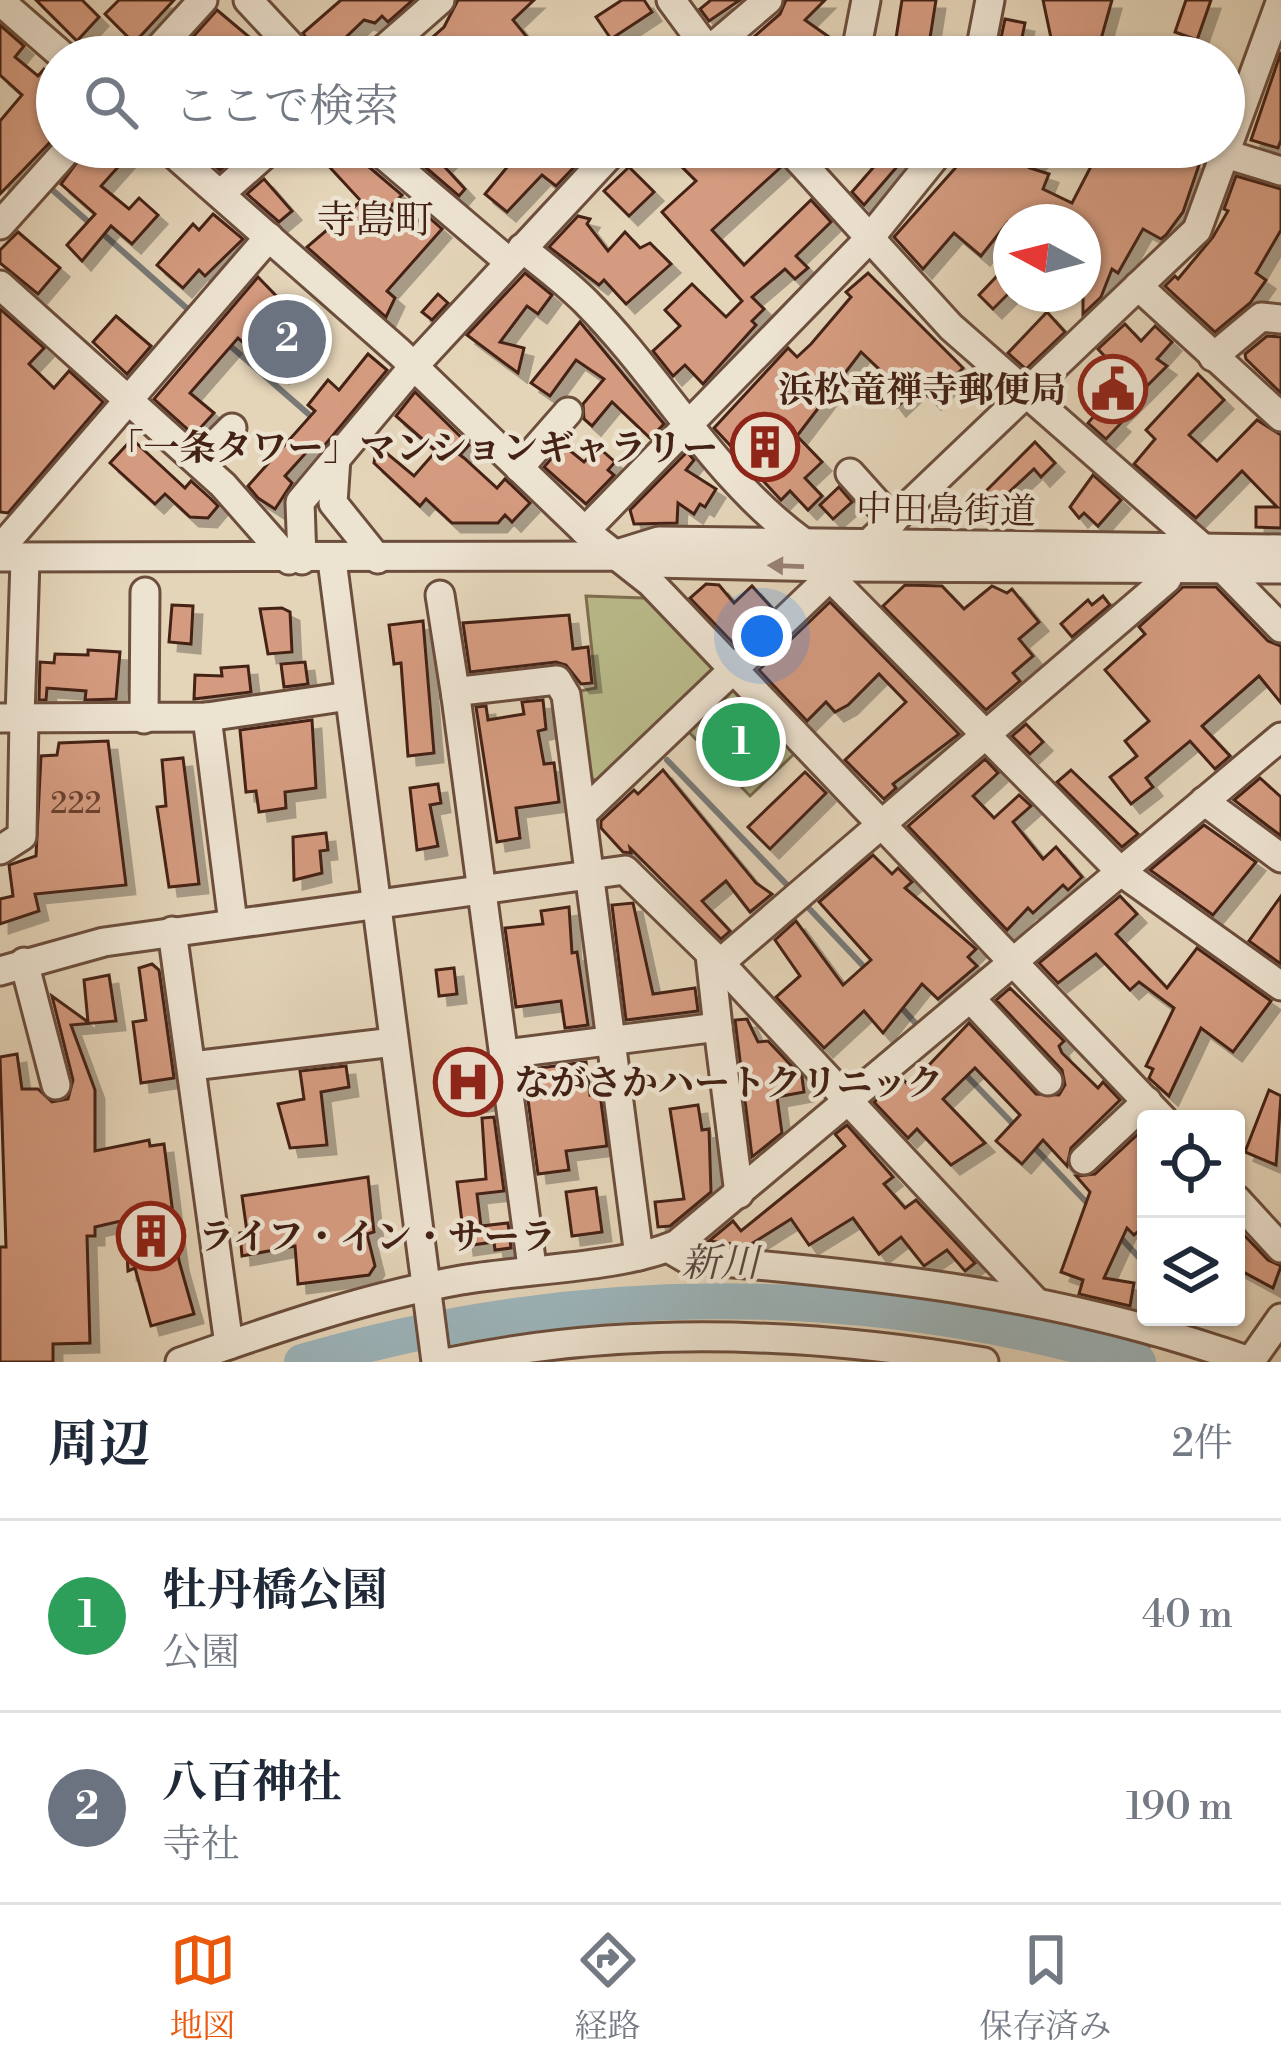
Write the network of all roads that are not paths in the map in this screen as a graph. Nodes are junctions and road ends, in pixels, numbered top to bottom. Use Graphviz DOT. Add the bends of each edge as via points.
graph roads {
  1 [pos="203,0"];
  2 [pos="248,0"];
  3 [pos="440,0"];
  4 [pos="671,0"];
  5 [pos="768,0"];
  6 [pos="866,0"];
  7 [pos="990,0"];
  8 [pos="1281,0"];
  9 [pos="0,1"];
  10 [pos="40,36"];
  11 [pos="170,36"];
  12 [pos="281,36"];
  13 [pos="399,36"];
  14 [pos="695,36"];
  15 [pos="728,36"];
  16 [pos="858,36"];
  17 [pos="983,36"];
  18 [pos="1245,83"];
  19 [pos="1245,161"];
  20 [pos="51,168"];
  21 [pos="190,168"];
  22 [pos="249,168"];
  23 [pos="402,168"];
  24 [pos="597,168"];
  25 [pos="809,168"];
  26 [pos="926,168"];
  27 [pos="1212,168"];
  28 [pos="1281,171"];
  29 [pos="220,194"];
  30 [pos="0,225"];
  31 [pos="269,237"];
  32 [pos="869,239"];
  33 [pos="516,255"];
  34 [pos="0,285"];
  35 [pos="1138,286"];
  36 [pos="1281,320"];
  37 [pos="1213,357"];
  38 [pos="413,367"];
  39 [pos="1024,394"];
  40 [pos="126,400"];
  41 [pos="568,412"];
  42 [pos="1281,417"];
  43 [pos="232,428"];
  44 [pos="687,429"];
  45 [pos="336,458"];
  46 [pos="198,462"];
  47 [pos="519,468"];
  48 [pos="850,473"];
  49 [pos="893,521"];
  50 [pos="585,531"];
  51 [pos="802,542"];
  52 [pos="868,544"];
  53 [pos="1281,549"];
  54 [pos="8,555"];
  55 [pos="613,556"];
  56 [pos="377,559"];
  57 [pos="1195,559"];
  58 [pos="296,560"];
  59 [pos="332,560"];
  60 [pos="1281,569"];
  61 [pos="830,572"];
  62 [pos="145,592"];
  63 [pos="440,595"];
  64 [pos="1281,628"];
  65 [pos="734,670"];
  66 [pos="349,696"];
  67 [pos="456,697"];
  68 [pos="207,717"];
  69 [pos="15,718"];
  70 [pos="144,719"];
  71 [pos="987,735"];
  72 [pos="1281,737"];
  73 [pos="1204,801"];
  74 [pos="583,814"];
  75 [pos="881,826"];
  76 [pos="0,850"];
  77 [pos="1281,858"];
  78 [pos="1120,871"];
  79 [pos="590,873"];
  80 [pos="483,888"];
  81 [pos="376,902"];
  82 [pos="233,923"];
  83 [pos="172,931"];
  84 [pos="715,959"];
  85 [pos="1014,963"];
  86 [pos="13,966"];
  87 [pos="1281,986"];
  88 [pos="971,999"];
  89 [pos="718,1027"];
  90 [pos="612,1041"];
  91 [pos="394,1042"];
  92 [pos="505,1054"];
  93 [pos="192,1066"];
  94 [pos="1048,1081"];
  95 [pos="48,1085"];
  96 [pos="849,1100"];
  97 [pos="1155,1110"];
  98 [pos="1137,1123"];
  99 [pos="1084,1160"];
  100 [pos="739,1194"];
  101 [pos="1245,1209"];
  102 [pos="668,1248"];
  103 [pos="1281,1248"];
  104 [pos="639,1256"];
  105 [pos="532,1267"];
  106 [pos="427,1294"];
  107 [pos="1034,1300"];
  108 [pos="1281,1318"];
  109 [pos="229,1345"];
  110 [pos="687,1349"];
  111 [pos="440,1360"];
  112 [pos="180,1362"];
  113 [pos="984,1362"];
  114 [pos="1251,1362"];
  1 -- 11 [label="street"];
  2 -- 12 [label="street"];
  3 -- 13 [label="street"];
  4 -- 14 [label="street"];
  5 -- 15 [label="street"];
  6 -- 16 [label="street"];
  7 -- 17 [label="street"];
  8 -- 18 [label="street"];
  9 -- 10 [label="street"];
  19 -- 28 [label="street"];
  20 -- 30 [label="street"];
  21 -- 29 [label="street"];
  22 -- 29 [label="street"];
  23 -- 33 [label="street"];
  24 -- 33 [label="street"];
  25 -- 32 [label="street"];
  26 -- 32 [label="street"];
  27 -- 35 [label="street" via="1202,225"];
  29 -- 31 [label="street"];
  31 -- 38 [label="street"];
  31 -- 40 [label="street"];
  32 -- 39 [label="street"];
  32 -- 44 [label="street"];
  33 -- 38 [label="street"];
  33 -- 44 [label="street" via="587,303"];
  34 -- 40 [label="street"];
  35 -- 37 [label="street"];
  35 -- 39 [label="street"];
  36 -- 37 [label="street" via="1261,317"];
  37 -- 42 [label="street"];
  38 -- 45 [label="street"];
  38 -- 47 [label="street"];
  39 -- 49 [label="street"];
  39 -- 57 [label="street"];
  40 -- 46 [label="street"];
  40 -- 54 [label="street"];
  41 -- 47 [label="street"];
  43 -- 46 [label="street"];
  44 -- 50 [label="street"];
  44 -- 51 [label="street"];
  45 -- 56 [label="street" via="333,503"];
  45 -- 58 [label="street" via="300,502"];
  46 -- 58 [label="street"];
  47 -- 50 [label="street"];
  48 -- 49 [label="street"];
  49 -- 52 [label="street"];
  50 -- 55 [label="street"];
  51 -- 52 [label="street, 中田島街道"];
  51 -- 55 [label="street, 中田島街道" via="659,541"];
  52 -- 57 [label="street, 中田島街道"];
  53 -- 57 [label="street, 中田島街道"];
  54 -- 58 [label="street, 中田島街道"];
  54 -- 69 [label="street"];
  55 -- 56 [label="street, 中田島街道"];
  61 -- 55 [label="street, 中田島街道, one-way"];
  55 -- 65 [label="street" via="651,583"];
  56 -- 59 [label="street, 中田島街道"];
  57 -- 60 [label="street, 中田島街道"];
  57 -- 61 [label="street, 中田島街道"];
  57 -- 64 [label="street"];
  57 -- 71 [label="street"];
  58 -- 59 [label="street, 中田島街道"];
  59 -- 66 [label="street"];
  61 -- 65 [label="street"];
  61 -- 71 [label="street"];
  62 -- 70 [label="street"];
  63 -- 67 [label="street"];
  65 -- 74 [label="street"];
  65 -- 75 [label="street"];
  66 -- 68 [label="street"];
  66 -- 81 [label="street"];
  67 -- 74 [label="street" via="561,682"];
  67 -- 80 [label="street"];
  68 -- 70 [label="street"];
  68 -- 82 [label="street"];
  69 -- 70 [label="street"];
  69 -- 76 [label="street" via="22,836"];
  71 -- 75 [label="street"];
  71 -- 78 [label="street"];
  72 -- 73 [label="street"];
  73 -- 77 [label="street"];
  73 -- 78 [label="street"];
  74 -- 79 [label="street"];
  75 -- 84 [label="street"];
  75 -- 85 [label="street"];
  78 -- 85 [label="street"];
  78 -- 87 [label="street"];
  79 -- 80 [label="street"];
  79 -- 84 [label="street" via="632,873"];
  79 -- 90 [label="street"];
  80 -- 81 [label="street"];
  80 -- 92 [label="street"];
  81 -- 82 [label="street"];
  81 -- 91 [label="street"];
  82 -- 83 [label="street"];
  83 -- 86 [label="street"];
  83 -- 93 [label="street"];
  84 -- 89 [label="street"];
  84 -- 96 [label="street"];
  85 -- 88 [label="street"];
  85 -- 97 [label="street"];
  86 -- 95 [label="street"];
  88 -- 94 [label="street"];
  88 -- 96 [label="street"];
  89 -- 90 [label="street"];
  89 -- 100 [label="street"];
  90 -- 92 [label="street"];
  90 -- 104 [label="street"];
  91 -- 93 [label="street"];
  91 -- 106 [label="street"];
  92 -- 105 [label="street"];
  93 -- 109 [label="street"];
  96 -- 100 [label="street"];
  96 -- 107 [label="street"];
  98 -- 99 [label="street"];
  100 -- 102 [label="street"];
  101 -- 103 [label="street"];
  102 -- 104 [label="street"];
  102 -- 107 [label="street" via="687,1258"];
  104 -- 105 [label="street"];
  105 -- 106 [label="street"];
  106 -- 109 [label="street"];
  106 -- 111 [label="street"];
  107 -- 114 [label="street" via="1150,1326"];
  108 -- 114 [label="street"];
  109 -- 112 [label="street"];
  110 -- 111 [label="street" via="549,1346"];
  110 -- 113 [label="street" via="824,1341"];
}
